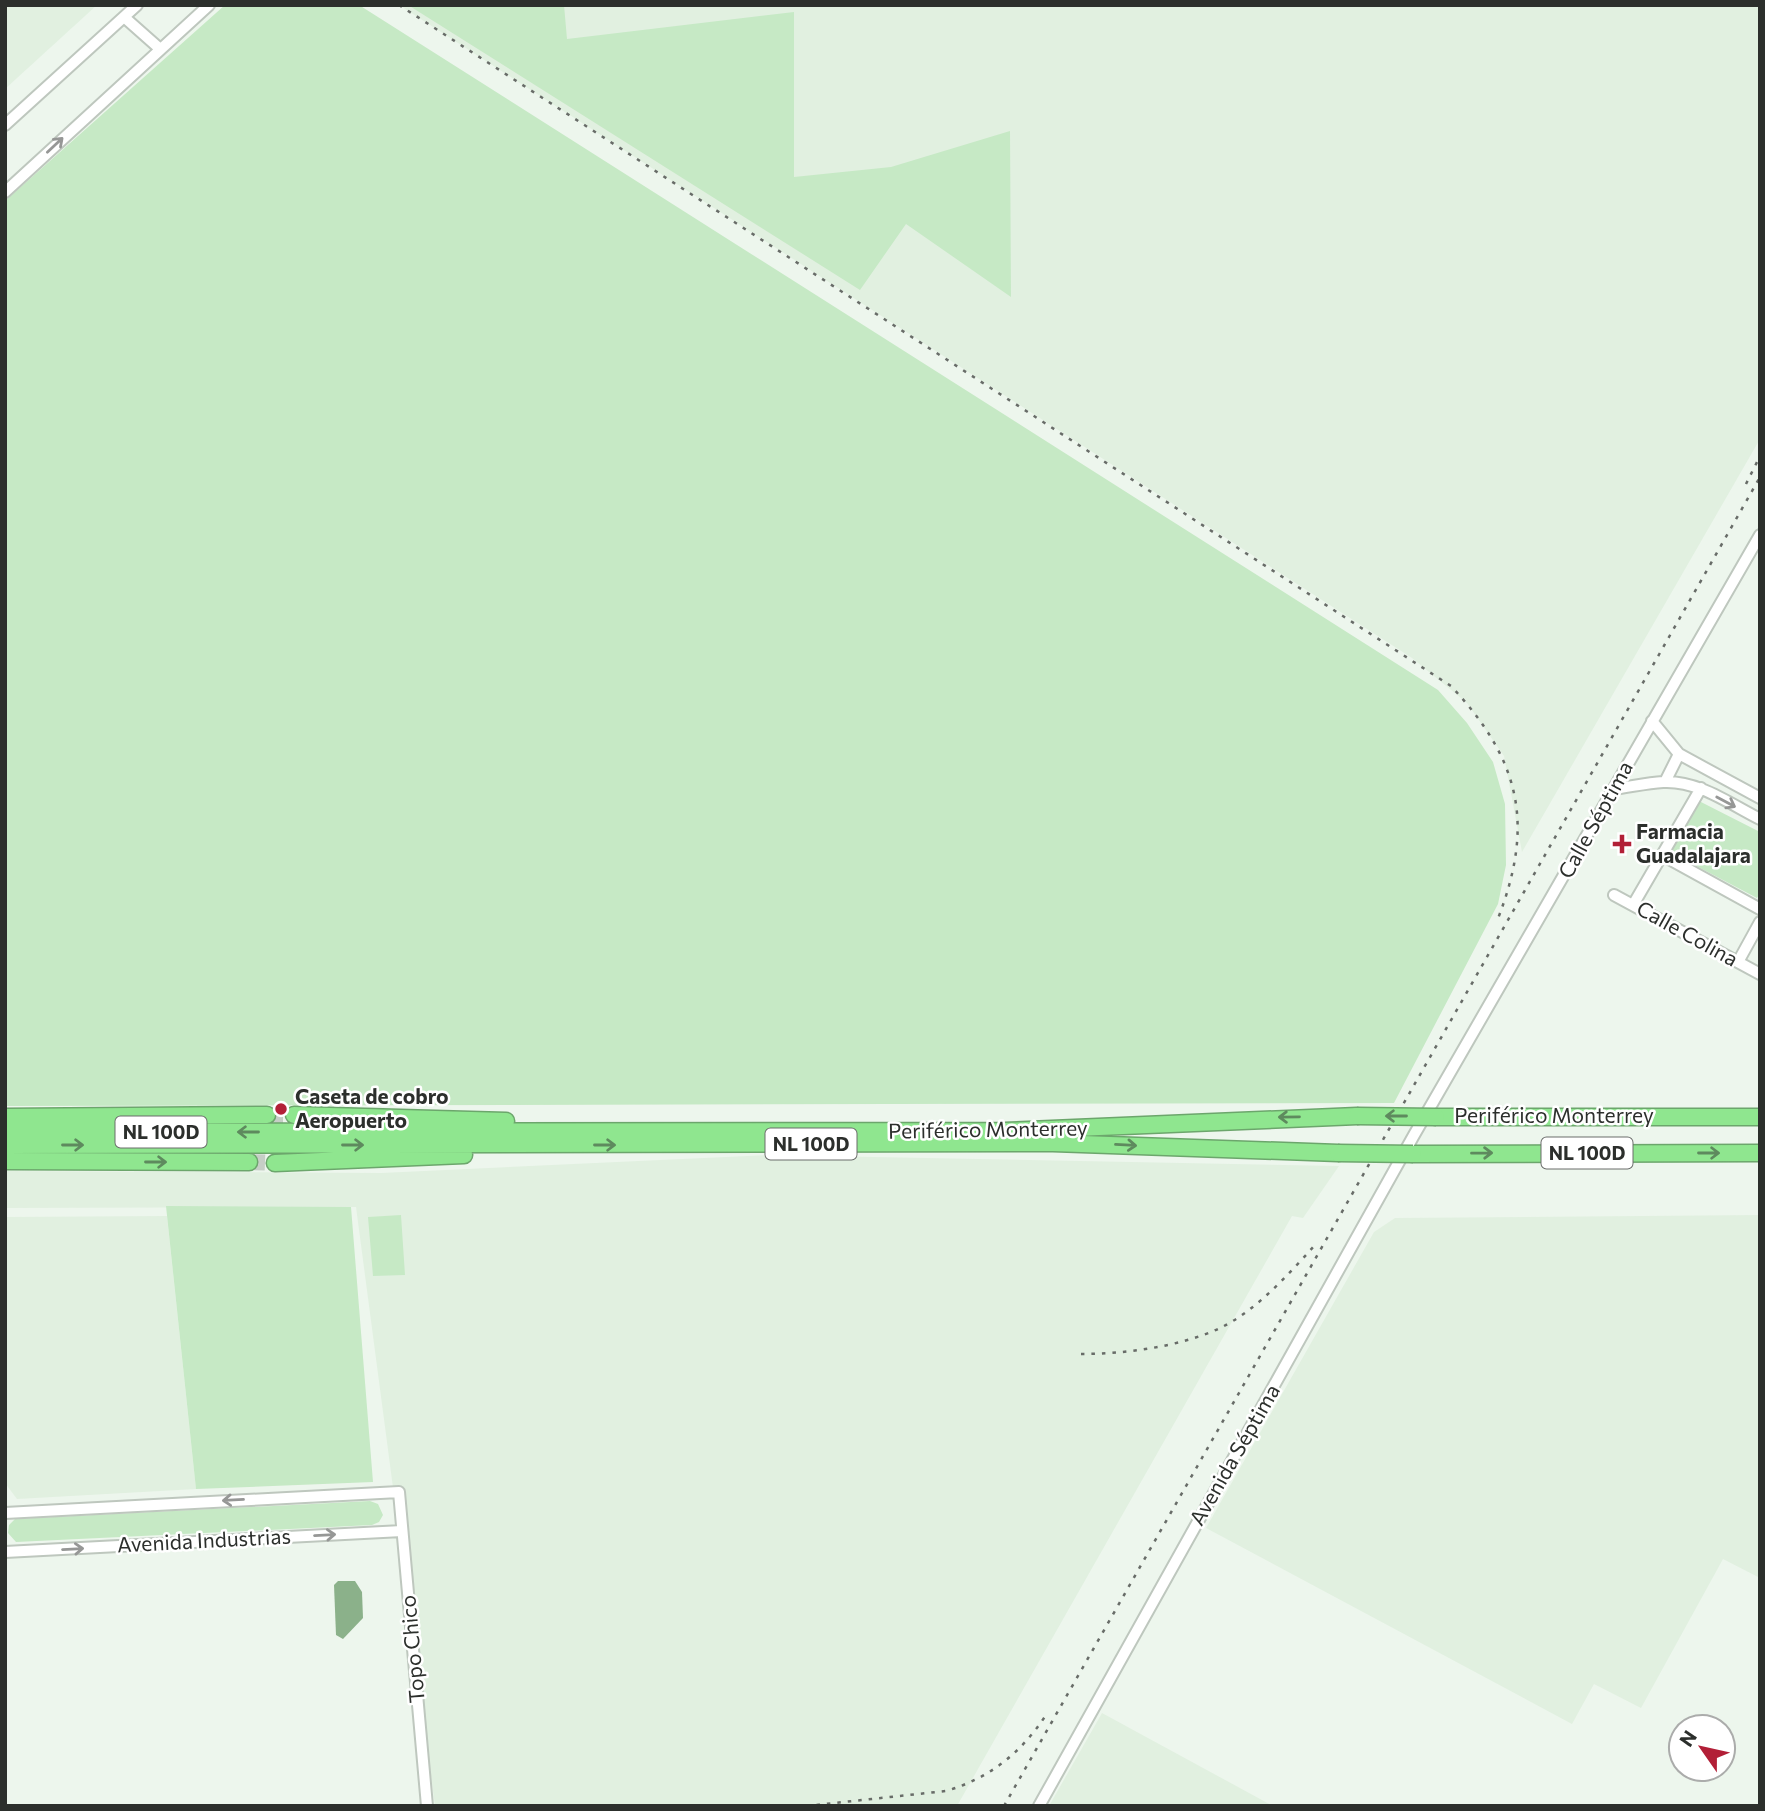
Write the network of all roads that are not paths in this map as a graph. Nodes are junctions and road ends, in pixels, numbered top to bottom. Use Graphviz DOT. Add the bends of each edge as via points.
graph roads {
  1 [pos="138,5"];
  2 [pos="209,5"];
  3 [pos="124,17"];
  4 [pos="159,48"];
  5 [pos="5,125"];
  6 [pos="5,192"];
  7 [pos="1760,535"];
  8 [pos="1651,721"];
  9 [pos="1679,754"];
  10 [pos="1665,782"];
  11 [pos="1701,788"];
  12 [pos="1613,789"];
  13 [pos="1760,798"];
  14 [pos="1760,819"];
  15 [pos="1661,855"];
  16 [pos="1614,895"];
  17 [pos="1633,905"];
  18 [pos="1760,909"];
  19 [pos="1760,922"];
  20 [pos="1738,962"];
  21 [pos="1760,974"];
  22 [pos="1434,1111"];
  23 [pos="267,1115"];
  24 [pos="294,1115"];
  25 [pos="1760,1117"];
  26 [pos="5,1118"];
  27 [pos="5,1132"];
  28 [pos="564,1138"];
  29 [pos="5,1145"];
  30 [pos="1760,1153"];
  31 [pos="5,1161"];
  32 [pos="249,1162"];
  33 [pos="275,1163"];
  34 [pos="399,1492"];
  35 [pos="5,1513"];
  36 [pos="402,1531"];
  37 [pos="5,1552"];
  38 [pos="427,1806"];
  39 [pos="1039,1806"];
  1 -- 3 [label="street"];
  2 -- 4 [label="street"];
  3 -- 4 [label="street"];
  3 -- 5 [label="street"];
  6 -- 4 [label="street, one-way"];
  7 -- 8 [label="street, Calle Séptima"];
  8 -- 9 [label="street"];
  8 -- 12 [label="street, Calle Séptima"];
  9 -- 10 [label="street"];
  9 -- 13 [label="street"];
  10 -- 11 [label="street"];
  10 -- 12 [label="street"];
  11 -- 14 [label="street, one-way"];
  11 -- 15 [label="street"];
  12 -- 22 [label="street, Calle Séptima"];
  15 -- 17 [label="street"];
  15 -- 18 [label="street"];
  16 -- 17 [label="street, Calle Colina"];
  17 -- 20 [label="street, Calle Colina"];
  19 -- 20 [label="street"];
  20 -- 21 [label="street, Calle Colina"];
  22 -- 25 [label="highway, Periférico Monterrey / NL 100D"];
  22 -- 28 [label="highway, Periférico Monterrey / NL 100D, one-way, bridge" via="1005,1131"];
  22 -- 39 [label="street, Avenida Séptima"];
  23 -- 26 [label="highway"];
  24 -- 28 [label="highway" via="495,1121"];
  28 -- 27 [label="highway, Periférico Monterrey / NL 100D, one-way"];
  29 -- 28 [label="highway, Periférico Monterrey / NL 100D, one-way"];
  28 -- 30 [label="highway, Periférico Monterrey / NL 100D, one-way, bridge" via="1053,1143 1413,1154"];
  28 -- 33 [label="highway" via="509,1154"];
  31 -- 32 [label="highway, one-way"];
  34 -- 35 [label="street, Avenida Industrias, one-way"];
  34 -- 36 [label="street, Topo Chico"];
  37 -- 36 [label="street, Avenida Industrias, one-way"];
  36 -- 38 [label="street, Topo Chico"];
}
